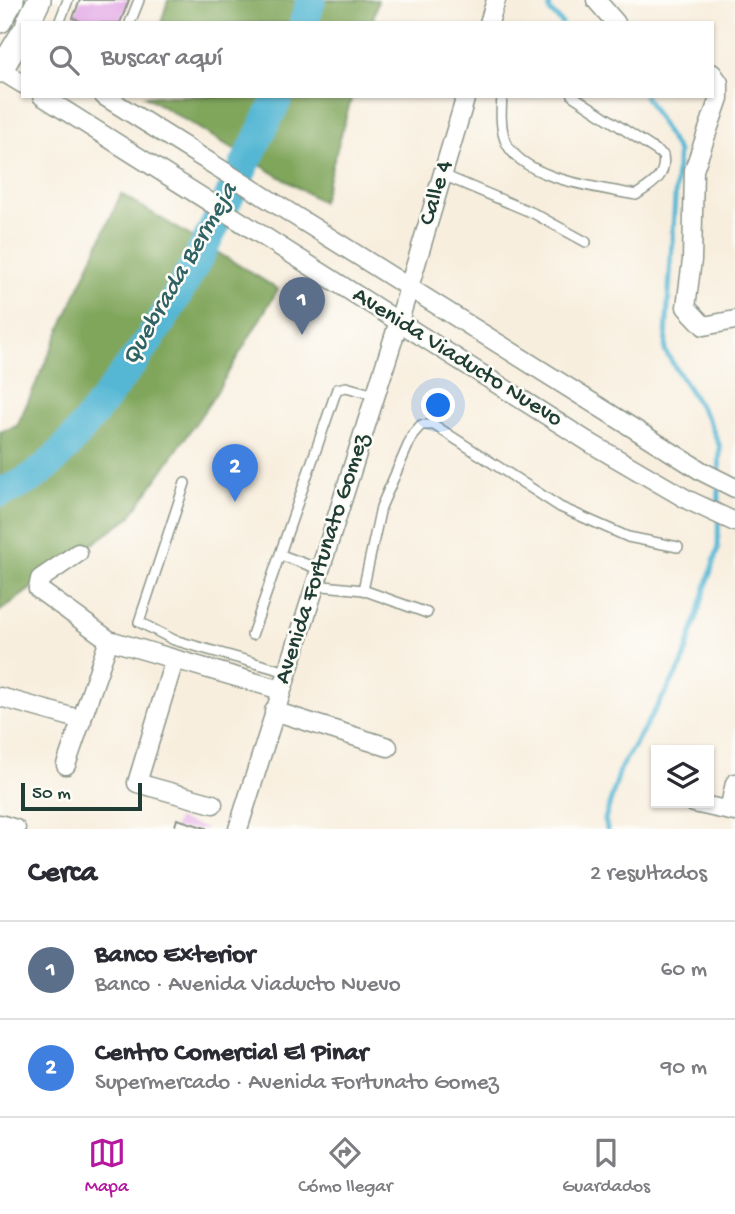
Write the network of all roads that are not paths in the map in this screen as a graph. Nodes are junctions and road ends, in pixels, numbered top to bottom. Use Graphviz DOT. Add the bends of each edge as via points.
graph roads {
  1 [pos="12,0"];
  2 [pos="38,0"];
  3 [pos="68,0"];
  4 [pos="139,0"];
  5 [pos="496,0"];
  6 [pos="596,0"];
  7 [pos="0,21"];
  8 [pos="27,21"];
  9 [pos="60,21"];
  10 [pos="131,21"];
  11 [pos="490,21"];
  12 [pos="614,21"];
  13 [pos="18,37"];
  14 [pos="0,71"];
  15 [pos="714,76"];
  16 [pos="21,83"];
  17 [pos="45,98"];
  18 [pos="107,98"];
  19 [pos="465,98"];
  20 [pos="502,98"];
  21 [pos="576,98"];
  22 [pos="443,175"];
  23 [pos="586,242"];
  24 [pos="408,289"];
  25 [pos="735,320"];
  26 [pos="399,321"];
  27 [pos="375,394"];
  28 [pos="185,483"];
  29 [pos="735,488"];
  30 [pos="735,522"];
  31 [pos="678,547"];
  32 [pos="78,553"];
  33 [pos="281,555"];
  34 [pos="317,577"];
  35 [pos="363,590"];
  36 [pos="427,613"];
  37 [pos="251,635"];
  38 [pos="109,640"];
  39 [pos="174,661"];
  40 [pos="287,672"];
  41 [pos="281,690"];
  42 [pos="0,697"];
  43 [pos="274,711"];
  44 [pos="82,720"];
  45 [pos="388,747"];
  46 [pos="66,765"];
  47 [pos="735,783"];
  48 [pos="213,804"];
  49 [pos="714,807"];
  50 [pos="732,811"];
  51 [pos="0,824"];
  52 [pos="16,829"];
  53 [pos="238,829"];
  1 -- 7 [label="street"];
  2 -- 8 [label="street"];
  3 -- 9 [label="lane"];
  4 -- 10 [label="lane"];
  5 -- 11 [label="street"];
  6 -- 12 [label="street"];
  13 -- 14 [label="street"];
  14 -- 16 [label="street"];
  15 -- 25 [label="street" via="719,97 694,170 687,307 704,326"];
  17 -- 26 [label="street, Avenida Viaducto Nuevo"];
  18 -- 24 [label="street, Avenida Viaducto Nuevo"];
  19 -- 22 [label="street, Calle 4"];
  20 -- 21 [label="lane" via="505,141 528,167 570,182 636,195 662,175 663,155"];
  22 -- 23 [label="lane" via="522,208"];
  22 -- 24 [label="street, Calle 4"];
  24 -- 26 [label="street, Avenida Fortunato Gomez"];
  24 -- 29 [label="street, Avenida Viaducto Nuevo"];
  26 -- 27 [label="street, Avenida Fortunato Gomez"];
  26 -- 30 [label="street, Avenida Viaducto Nuevo" via="592,444"];
  27 -- 33 [label="lane" via="337,389"];
  27 -- 34 [label="street, Avenida Fortunato Gomez"];
  28 -- 40 [label="lane" via="139,622 174,640"];
  31 -- 35 [label="lane" via="628,537 560,507 433,425 421,425 381,507"];
  32 -- 38 [label="street" via="40,579 38,589"];
  33 -- 34 [label="lane"];
  33 -- 37 [label="lane"];
  34 -- 35 [label="lane"];
  34 -- 40 [label="street, Avenida Fortunato Gomez"];
  35 -- 36 [label="lane"];
  38 -- 39 [label="street"];
  38 -- 44 [label="street"];
  39 -- 41 [label="street"];
  39 -- 48 [label="street" via="137,783"];
  40 -- 41 [label="street, Avenida Fortunato Gomez"];
  41 -- 43 [label="street, Avenida Fortunato Gomez"];
  42 -- 44 [label="street"];
  43 -- 45 [label="street"];
  43 -- 53 [label="street, Avenida Fortunato Gomez"];
  44 -- 46 [label="street"];
  47 -- 50 [label="street"];
  49 -- 50 [label="street"];
  51 -- 52 [label="street"];
}
